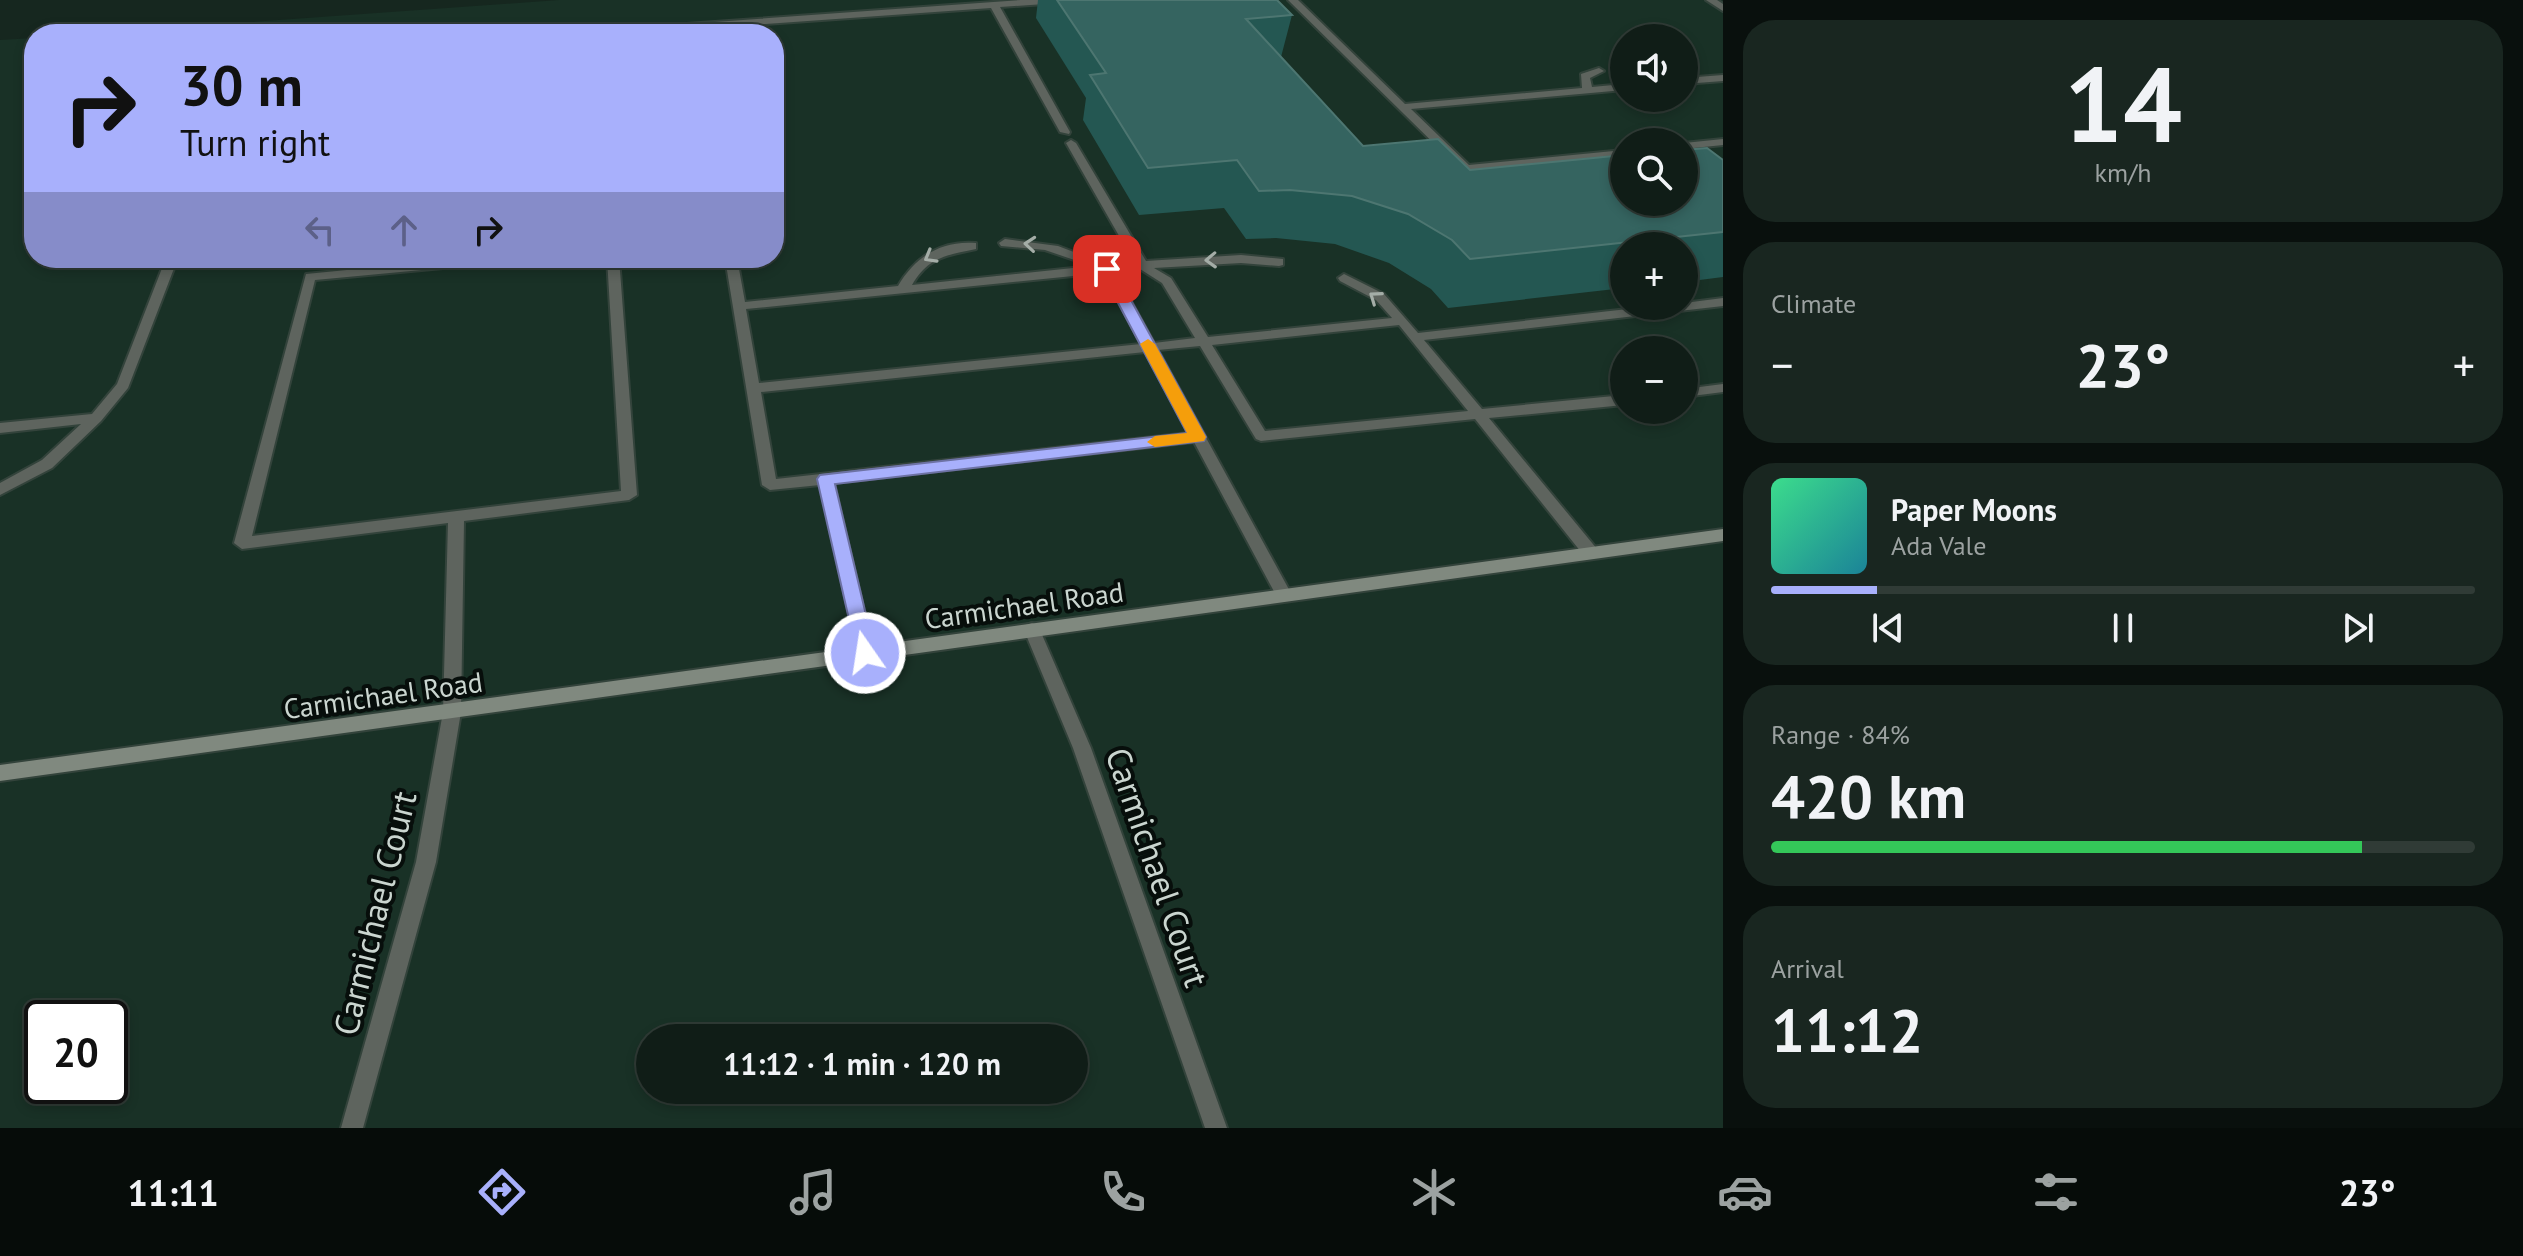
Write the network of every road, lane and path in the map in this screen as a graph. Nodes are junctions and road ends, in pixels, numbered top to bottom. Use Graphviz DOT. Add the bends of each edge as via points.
graph roads {
  1 [pos="1059,0"];
  2 [pos="1293,0"];
  3 [pos="1711,0"];
  4 [pos="994,5"];
  5 [pos="1723,8"];
  6 [pos="764,24"];
  7 [pos="1599,71"];
  8 [pos="1723,78"];
  9 [pos="1698,79"];
  10 [pos="1610,88"];
  11 [pos="1587,90"];
  12 [pos="1403,107"];
  13 [pos="1723,142"];
  14 [pos="1698,145"];
  15 [pos="1610,154"];
  16 [pos="1005,243"];
  17 [pos="972,246"];
  18 [pos="1279,262"];
  19 [pos="1142,265"];
  20 [pos="168,268"];
  21 [pos="403,268"];
  22 [pos="614,268"];
  23 [pos="733,268"];
  24 [pos="1107,269"];
  25 [pos="1344,278"];
  26 [pos="903,289"];
  27 [pos="1723,302"];
  28 [pos="740,306"];
  29 [pos="1402,321"];
  30 [pos="1415,337"];
  31 [pos="1203,342"];
  32 [pos="1150,347"];
  33 [pos="755,388"];
  34 [pos="1723,388"];
  35 [pos="1698,391"];
  36 [pos="1610,402"];
  37 [pos="1480,416"];
  38 [pos="96,418"];
  39 [pos="0,428"];
  40 [pos="1198,437"];
  41 [pos="826,479"];
  42 [pos="0,490"];
  43 [pos="456,516"];
  44 [pos="1723,535"];
  45 [pos="1591,553"];
  46 [pos="1284,595"];
  47 [pos="1032,630"];
  48 [pos="865,653"];
  49 [pos="452,712"];
  50 [pos="0,773"];
  51 [pos="352,1128"];
  52 [pos="1216,1128"];
  1 -- 4 [label="street"];
  2 -- 12 [label="street"];
  3 -- 5 [label="street"];
  4 -- 6 [label="street"];
  4 -- 19 [label="street"];
  7 -- 11 [label="street" via="1585,76"];
  8 -- 9 [label="street"];
  10 -- 11 [label="street"];
  11 -- 12 [label="street"];
  12 -- 15 [label="street" via="1466,169"];
  13 -- 14 [label="street"];
  24 -- 16 [label="street, one-way" via="1053,247"];
  17 -- 26 [label="street, one-way" via="923,258"];
  18 -- 19 [label="street, one-way"];
  19 -- 24 [label="street"];
  19 -- 31 [label="street" via="1167,281"];
  20 -- 38 [label="street" via="123,385"];
  21 -- 43 [label="street" via="310,277 242,543"];
  22 -- 43 [label="street" via="629,495"];
  23 -- 28 [label="street"];
  24 -- 26 [label="street"];
  24 -- 32 [label="street"];
  29 -- 25 [label="street, one-way" via="1380,297"];
  26 -- 28 [label="street"];
  27 -- 30 [label="street"];
  28 -- 33 [label="street"];
  29 -- 30 [label="street"];
  29 -- 31 [label="street"];
  30 -- 37 [label="street"];
  31 -- 32 [label="street"];
  31 -- 37 [label="street" via="1261,436"];
  32 -- 33 [label="street"];
  32 -- 40 [label="street"];
  33 -- 41 [label="street" via="770,485"];
  34 -- 35 [label="street"];
  36 -- 37 [label="street"];
  37 -- 45 [label="street"];
  38 -- 39 [label="street"];
  38 -- 42 [label="street" via="47,464"];
  40 -- 41 [label="street"];
  40 -- 46 [label="street"];
  41 -- 48 [label="street"];
  43 -- 49 [label="street, Carmichael Court"];
  44 -- 45 [label="street, Carmichael Road"];
  45 -- 46 [label="street, Carmichael Road"];
  46 -- 47 [label="street, Carmichael Road"];
  47 -- 48 [label="street, Carmichael Road"];
  47 -- 52 [label="street, Carmichael Court" via="1082,748"];
  48 -- 49 [label="street, Carmichael Road"];
  49 -- 50 [label="street, Carmichael Road"];
  49 -- 51 [label="street, Carmichael Court" via="426,862"];
}
